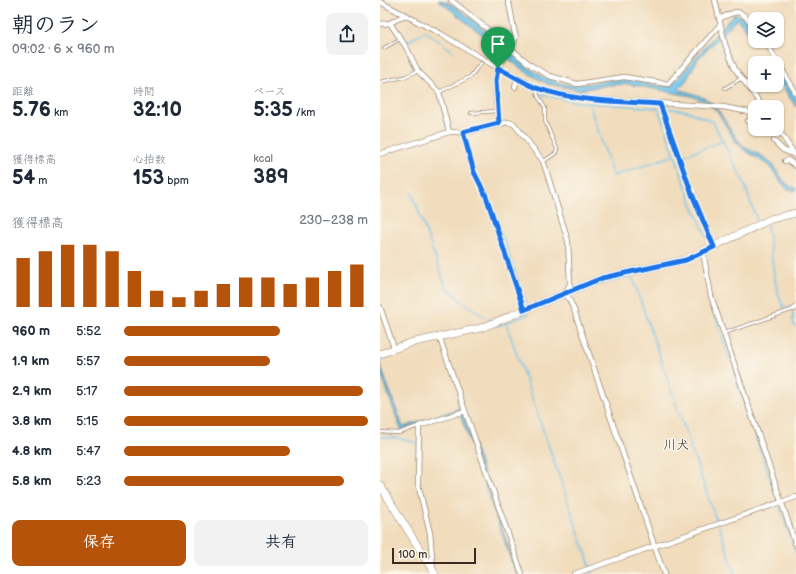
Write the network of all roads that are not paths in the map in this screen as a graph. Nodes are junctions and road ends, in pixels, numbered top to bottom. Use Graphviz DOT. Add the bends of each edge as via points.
graph roads {
  1 [pos="450,0"];
  2 [pos="508,0"];
  3 [pos="715,0"];
  4 [pos="380,2"];
  5 [pos="406,15"];
  6 [pos="748,18"];
  7 [pos="719,19"];
  8 [pos="390,23"];
  9 [pos="380,24"];
  10 [pos="720,25"];
  11 [pos="400,39"];
  12 [pos="384,48"];
  13 [pos="769,48"];
  14 [pos="510,50"];
  15 [pos="481,63"];
  16 [pos="498,68"];
  17 [pos="418,71"];
  18 [pos="517,78"];
  19 [pos="742,78"];
  20 [pos="380,82"];
  21 [pos="515,87"];
  22 [pos="536,88"];
  23 [pos="725,88"];
  24 [pos="439,92"];
  25 [pos="796,93"];
  26 [pos="758,100"];
  27 [pos="660,104"];
  28 [pos="497,111"];
  29 [pos="748,112"];
  30 [pos="471,113"];
  31 [pos="499,123"];
  32 [pos="449,132"];
  33 [pos="463,132"];
  34 [pos="783,136"];
  35 [pos="774,141"];
  36 [pos="380,154"];
  37 [pos="795,156"];
  38 [pos="543,161"];
  39 [pos="785,161"];
  40 [pos="796,166"];
  41 [pos="796,213"];
  42 [pos="714,247"];
  43 [pos="703,252"];
  44 [pos="566,292"];
  45 [pos="380,307"];
  46 [pos="795,308"];
  47 [pos="524,310"];
  48 [pos="724,334"];
  49 [pos="439,336"];
  50 [pos="394,348"];
  51 [pos="380,354"];
  52 [pos="462,412"];
  53 [pos="419,426"];
  54 [pos="380,432"];
  55 [pos="380,485"];
  56 [pos="796,498"];
  57 [pos="781,502"];
  58 [pos="796,545"];
  59 [pos="654,547"];
  60 [pos="434,572"];
  61 [pos="522,574"];
  62 [pos="574,574"];
  63 [pos="664,574"];
  1 -- 14 [label="street"];
  2 -- 14 [label="street" via="516,37"];
  3 -- 7 [label="street"];
  4 -- 5 [label="street"];
  5 -- 8 [label="street"];
  5 -- 16 [label="street"];
  6 -- 7 [label="street" via="737,11"];
  7 -- 10 [label="street"];
  8 -- 9 [label="street"];
  8 -- 11 [label="street"];
  10 -- 14 [label="street" via="668,84 624,77 577,84 550,76"];
  10 -- 19 [label="street" via="729,58"];
  11 -- 12 [label="lane"];
  11 -- 17 [label="street"];
  13 -- 25 [label="street"];
  14 -- 16 [label="street"];
  15 -- 24 [label="lane" via="470,76"];
  16 -- 18 [label="street"];
  16 -- 28 [label="street"];
  17 -- 20 [label="lane"];
  17 -- 24 [label="street"];
  18 -- 21 [label="street"];
  18 -- 22 [label="street"];
  19 -- 23 [label="lane"];
  19 -- 26 [label="street"];
  22 -- 27 [label="street" via="591,100"];
  22 -- 38 [label="lane" via="557,149 556,153"];
  24 -- 32 [label="street"];
  27 -- 29 [label="street" via="718,107"];
  27 -- 42 [label="street"];
  28 -- 30 [label="lane"];
  28 -- 31 [label="street"];
  31 -- 33 [label="street"];
  31 -- 38 [label="street" via="514,124"];
  32 -- 33 [label="street"];
  32 -- 36 [label="street"];
  33 -- 47 [label="street" via="474,172 486,196"];
  34 -- 37 [label="street"];
  35 -- 37 [label="street" via="783,150"];
  38 -- 44 [label="street" via="568,241 570,284"];
  39 -- 40 [label="street" via="788,160"];
  41 -- 42 [label="street" via="771,219"];
  42 -- 43 [label="street"];
  43 -- 44 [label="street" via="686,260 602,278"];
  43 -- 48 [label="street" via="711,296"];
  44 -- 47 [label="street"];
  44 -- 59 [label="street"];
  45 -- 50 [label="street"];
  46 -- 48 [label="lane"];
  47 -- 49 [label="street" via="481,328"];
  48 -- 57 [label="street"];
  49 -- 50 [label="street"];
  49 -- 52 [label="street"];
  50 -- 51 [label="street"];
  52 -- 53 [label="street"];
  52 -- 61 [label="street"];
  53 -- 54 [label="lane" via="399,433"];
  53 -- 60 [label="street" via="418,484 430,532"];
  55 -- 60 [label="street"];
  56 -- 57 [label="street"];
  57 -- 58 [label="street"];
  57 -- 59 [label="street"];
  59 -- 62 [label="street"];
  59 -- 63 [label="street"];
}
